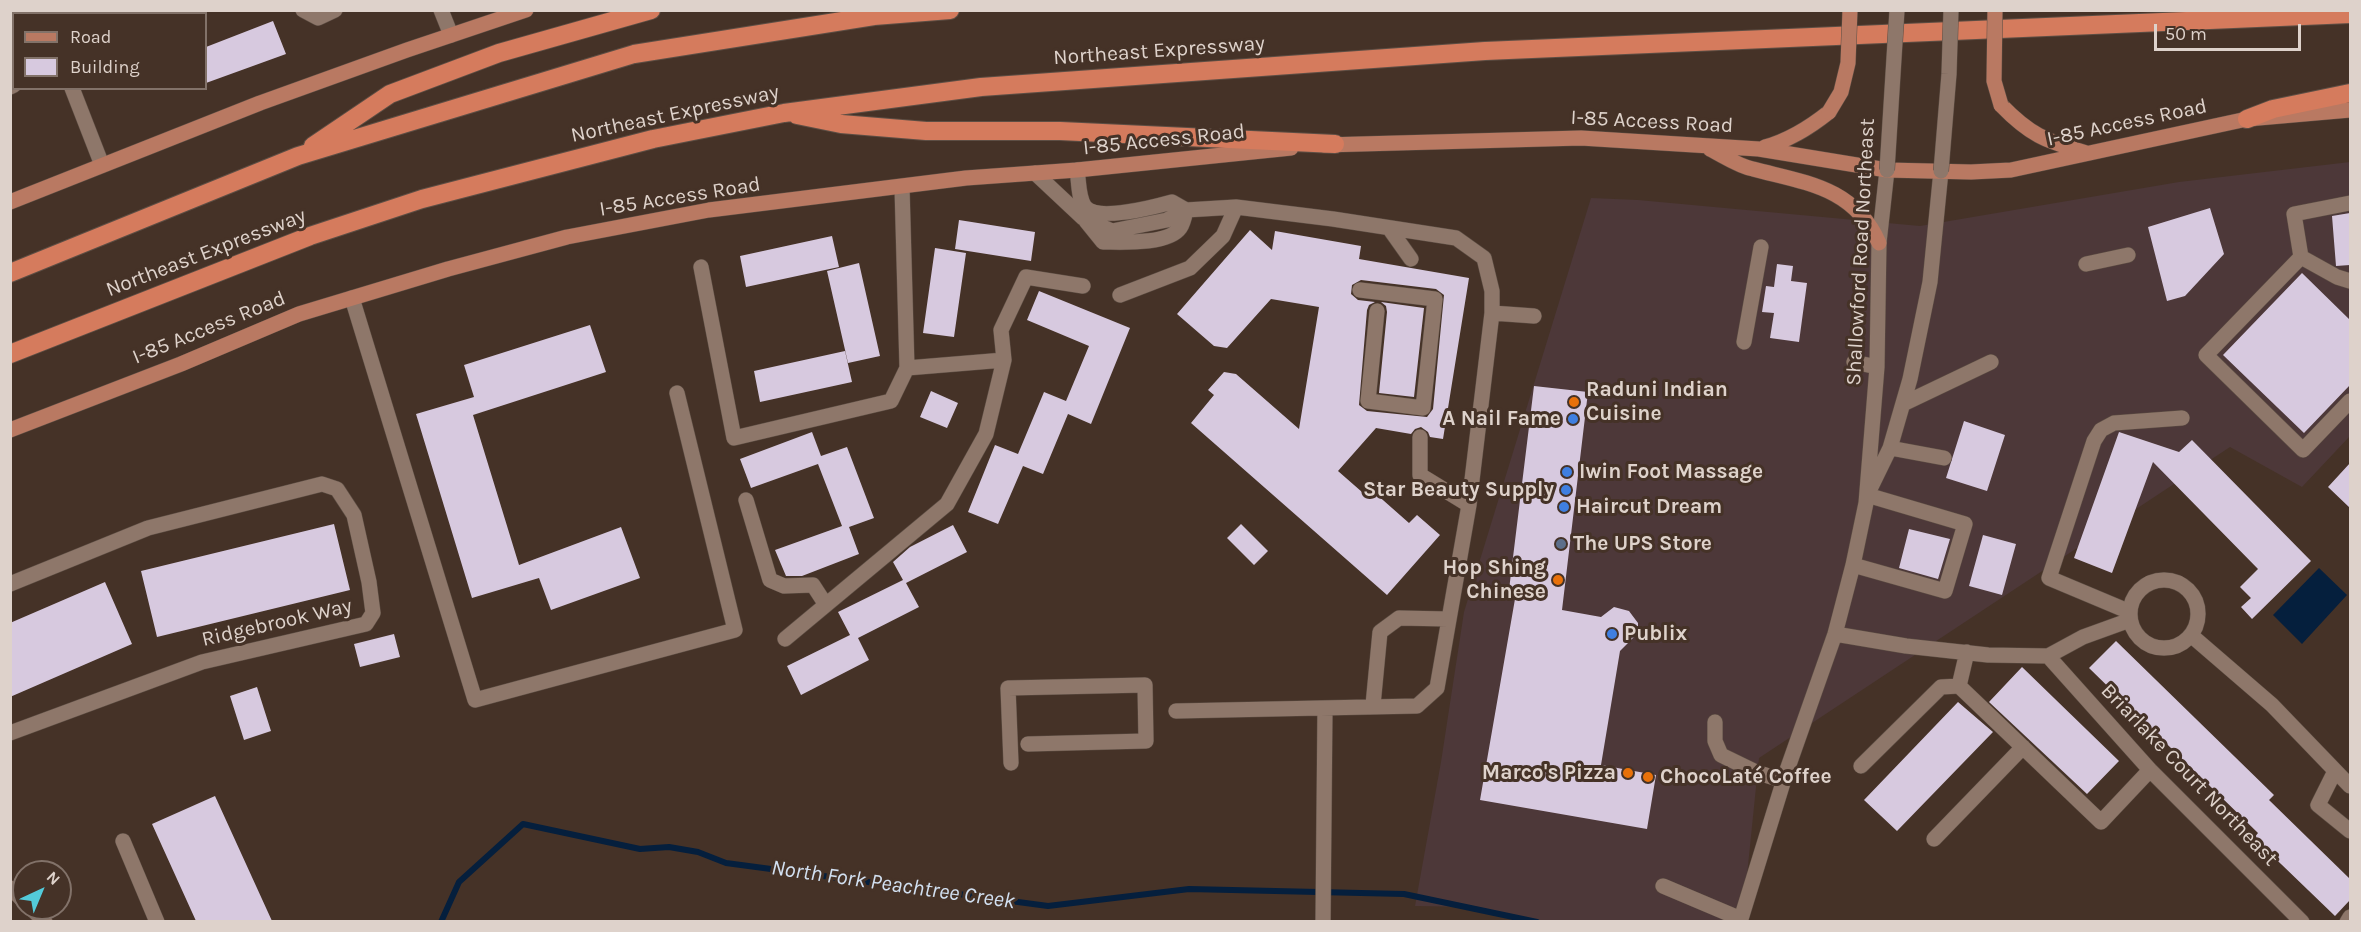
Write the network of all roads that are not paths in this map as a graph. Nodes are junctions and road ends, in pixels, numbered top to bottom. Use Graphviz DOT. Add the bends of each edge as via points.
graph roads {
  1 [pos="303,10"];
  2 [pos="335,10"];
  3 [pos="441,10"];
  4 [pos="526,10"];
  5 [pos="651,10"];
  6 [pos="950,10"];
  7 [pos="1850,10"];
  8 [pos="1897,10"];
  9 [pos="1951,10"];
  10 [pos="1995,10"];
  11 [pos="2350,14"];
  12 [pos="451,35"];
  13 [pos="73,90"];
  14 [pos="2350,93"];
  15 [pos="2350,110"];
  16 [pos="784,112"];
  17 [pos="2247,119"];
  18 [pos="1335,144"];
  19 [pos="1705,147"];
  20 [pos="1759,149"];
  21 [pos="2089,154"];
  22 [pos="298,156"];
  23 [pos="102,165"];
  24 [pos="1077,170"];
  25 [pos="1887,170"];
  26 [pos="1941,171"];
  27 [pos="1035,173"];
  28 [pos="902,187"];
  29 [pos="10,202"];
  30 [pos="2350,203"];
  31 [pos="1236,207"];
  32 [pos="1143,209"];
  33 [pos="1186,210"];
  34 [pos="1083,218"];
  35 [pos="1145,225"];
  36 [pos="1389,228"];
  37 [pos="1151,241"];
  38 [pos="1880,243"];
  39 [pos="1761,247"];
  40 [pos="2128,255"];
  41 [pos="2301,257"];
  42 [pos="1411,259"];
  43 [pos="2086,264"];
  44 [pos="701,267"];
  45 [pos="10,273"];
  46 [pos="2350,281"];
  47 [pos="1083,286"];
  48 [pos="1360,290"];
  49 [pos="1120,295"];
  50 [pos="352,298"];
  51 [pos="1377,311"];
  52 [pos="1492,313"];
  53 [pos="1534,316"];
  54 [pos="1744,342"];
  55 [pos="10,354"];
  56 [pos="1004,360"];
  57 [pos="1854,362"];
  58 [pos="1991,362"];
  59 [pos="1877,367"];
  60 [pos="907,368"];
  61 [pos="677,393"];
  62 [pos="2350,401"];
  63 [pos="1903,404"];
  64 [pos="2182,418"];
  65 [pos="10,430"];
  66 [pos="1420,436"];
  67 [pos="1890,448"];
  68 [pos="1944,458"];
  69 [pos="1867,495"];
  70 [pos="746,500"];
  71 [pos="1469,506"];
  72 [pos="1853,565"];
  73 [pos="10,584"];
  74 [pos="826,605"];
  75 [pos="2130,616"];
  76 [pos="1448,619"];
  77 [pos="1835,634"];
  78 [pos="2192,636"];
  79 [pos="785,639"];
  80 [pos="1967,652"];
  81 [pos="2048,656"];
  82 [pos="1959,686"];
  83 [pos="1373,705"];
  84 [pos="1324,708"];
  85 [pos="1176,711"];
  86 [pos="1715,722"];
  87 [pos="10,733"];
  88 [pos="1028,744"];
  89 [pos="2023,747"];
  90 [pos="1011,763"];
  91 [pos="1861,766"];
  92 [pos="2150,770"];
  93 [pos="2335,771"];
  94 [pos="1784,781"];
  95 [pos="2350,786"];
  96 [pos="2350,831"];
  97 [pos="1934,838"];
  98 [pos="123,841"];
  99 [pos="1664,886"];
  100 [pos="2350,917"];
  101 [pos="1740,920"];
  102 [pos="157,921"];
  103 [pos="1323,921"];
  104 [pos="2302,921"];
  105 [pos="2347,921"];
  1 -- 2 [label="street" via="318,18"];
  3 -- 12 [label="street"];
  4 -- 12 [label="main road"];
  5 -- 22 [label="highway" via="500,53 390,94"];
  6 -- 22 [label="highway" via="874,16 634,54"];
  7 -- 20 [label="main road, bridge" via="1848,63 1841,92 1829,112 1809,128"];
  8 -- 25 [label="street, Shallowford Road Northeast, bridge"];
  9 -- 26 [label="street, Shallowford Road Northeast, bridge"];
  10 -- 21 [label="main road, bridge" via="1994,81 2001,105 2022,126 2043,139"];
  11 -- 16 [label="highway, Northeast Expressway" via="1485,51 981,87"];
  12 -- 23 [label="main road"];
  13 -- 23 [label="street"];
  14 -- 17 [label="highway" via="2273,109"];
  15 -- 17 [label="main road, I-85 Access Road"];
  16 -- 18 [label="highway" via="842,124 926,130 1060,131"];
  16 -- 55 [label="highway, Northeast Expressway" via="653,139 422,199 310,236"];
  17 -- 21 [label="main road, I-85 Access Road"];
  18 -- 19 [label="main road, I-85 Access Road" via="1581,138"];
  18 -- 24 [label="main road, I-85 Access Road"];
  19 -- 20 [label="main road, I-85 Access Road"];
  19 -- 38 [label="main road" via="1750,169 1834,193 1859,210"];
  20 -- 25 [label="main road, I-85 Access Road"];
  21 -- 26 [label="main road, I-85 Access Road" via="2011,170"];
  22 -- 45 [label="highway"];
  23 -- 29 [label="main road"];
  24 -- 27 [label="main road, I-85 Access Road"];
  24 -- 32 [label="street" via="1086,209 1104,215"];
  25 -- 26 [label="main road, I-85 Access Road"];
  25 -- 38 [label="street, Shallowford Road Northeast"];
  26 -- 63 [label="street, Shallowford Road Northeast" via="1930,282"];
  27 -- 28 [label="main road, I-85 Access Road"];
  27 -- 34 [label="street"];
  28 -- 50 [label="main road, I-85 Access Road" via="709,210 567,237"];
  28 -- 60 [label="street"];
  30 -- 41 [label="street" via="2294,214"];
  31 -- 33 [label="street"];
  31 -- 36 [label="street"];
  31 -- 49 [label="street" via="1223,236 1190,268"];
  32 -- 33 [label="street" via="1172,202"];
  32 -- 35 [label="street"];
  33 -- 35 [label="street"];
  33 -- 37 [label="street" via="1180,229"];
  34 -- 35 [label="street" via="1112,231"];
  34 -- 37 [label="street" via="1103,242"];
  35 -- 37 [label="street"];
  36 -- 42 [label="street"];
  36 -- 52 [label="street" via="1456,238 1484,258 1492,291"];
  38 -- 59 [label="street, Shallowford Road Northeast"];
  39 -- 54 [label="street"];
  40 -- 43 [label="street"];
  41 -- 46 [label="street"];
  41 -- 62 [label="street" via="2206,355 2303,450"];
  44 -- 60 [label="street" via="734,438 891,401"];
  47 -- 56 [label="street" via="1026,277 1001,330"];
  48 -- 51 [label="street" via="1435,299 1423,408 1368,401"];
  50 -- 61 [label="street" via="475,700 735,630"];
  50 -- 65 [label="main road, I-85 Access Road" via="299,314"];
  52 -- 53 [label="street"];
  52 -- 71 [label="street"];
  56 -- 60 [label="street"];
  56 -- 74 [label="street" via="986,434 947,504"];
  57 -- 59 [label="street"];
  58 -- 63 [label="street"];
  59 -- 69 [label="street, Shallowford Road Northeast"];
  63 -- 67 [label="street, Shallowford Road Northeast"];
  64 -- 75 [label="street" via="2114,423 2101,430 2049,578"];
  66 -- 71 [label="street" via="1420,475"];
  67 -- 68 [label="street"];
  67 -- 69 [label="street, Shallowford Road Northeast"];
  69 -- 72 [label="street, Shallowford Road Northeast"];
  69 -- 72 [label="street" via="1965,524 1945,591"];
  70 -- 74 [label="street" via="770,580 784,586 813,585"];
  71 -- 76 [label="street"];
  72 -- 77 [label="street, Shallowford Road Northeast"];
  73 -- 87 [label="street, Ridgebrook Way" via="148,528 322,484 337,489 354,515 373,613 366,624 202,662"];
  74 -- 79 [label="street"];
  75 -- 78 [label="street" via="2140,639 2161,649 2183,644"];
  75 -- 78 [label="street" via="2134,598 2141,590 2160,580 2171,581 2191,592 2197,602 2199,614"];
  75 -- 81 [label="street"];
  76 -- 83 [label="street" via="1437,688 1417,706"];
  76 -- 83 [label="street" via="1399,618 1380,632"];
  77 -- 80 [label="street"];
  77 -- 94 [label="street, Shallowford Road Northeast"];
  78 -- 93 [label="street" via="2272,705"];
  80 -- 81 [label="street"];
  80 -- 82 [label="street"];
  81 -- 92 [label="street, Briarlake Court Northeast"];
  82 -- 89 [label="street"];
  82 -- 91 [label="street" via="1941,687"];
  83 -- 84 [label="street"];
  84 -- 85 [label="street"];
  84 -- 103 [label="street"];
  86 -- 94 [label="street" via="1720,755"];
  88 -- 90 [label="street" via="1146,741 1145,685 1008,688"];
  89 -- 92 [label="street" via="2101,822"];
  89 -- 97 [label="street"];
  92 -- 104 [label="street, Briarlake Court Northeast"];
  93 -- 95 [label="street"];
  93 -- 96 [label="street" via="2318,805"];
  94 -- 101 [label="street, Shallowford Road Northeast"];
  98 -- 102 [label="street"];
  99 -- 101 [label="street"];
  100 -- 105 [label="street"];
}
